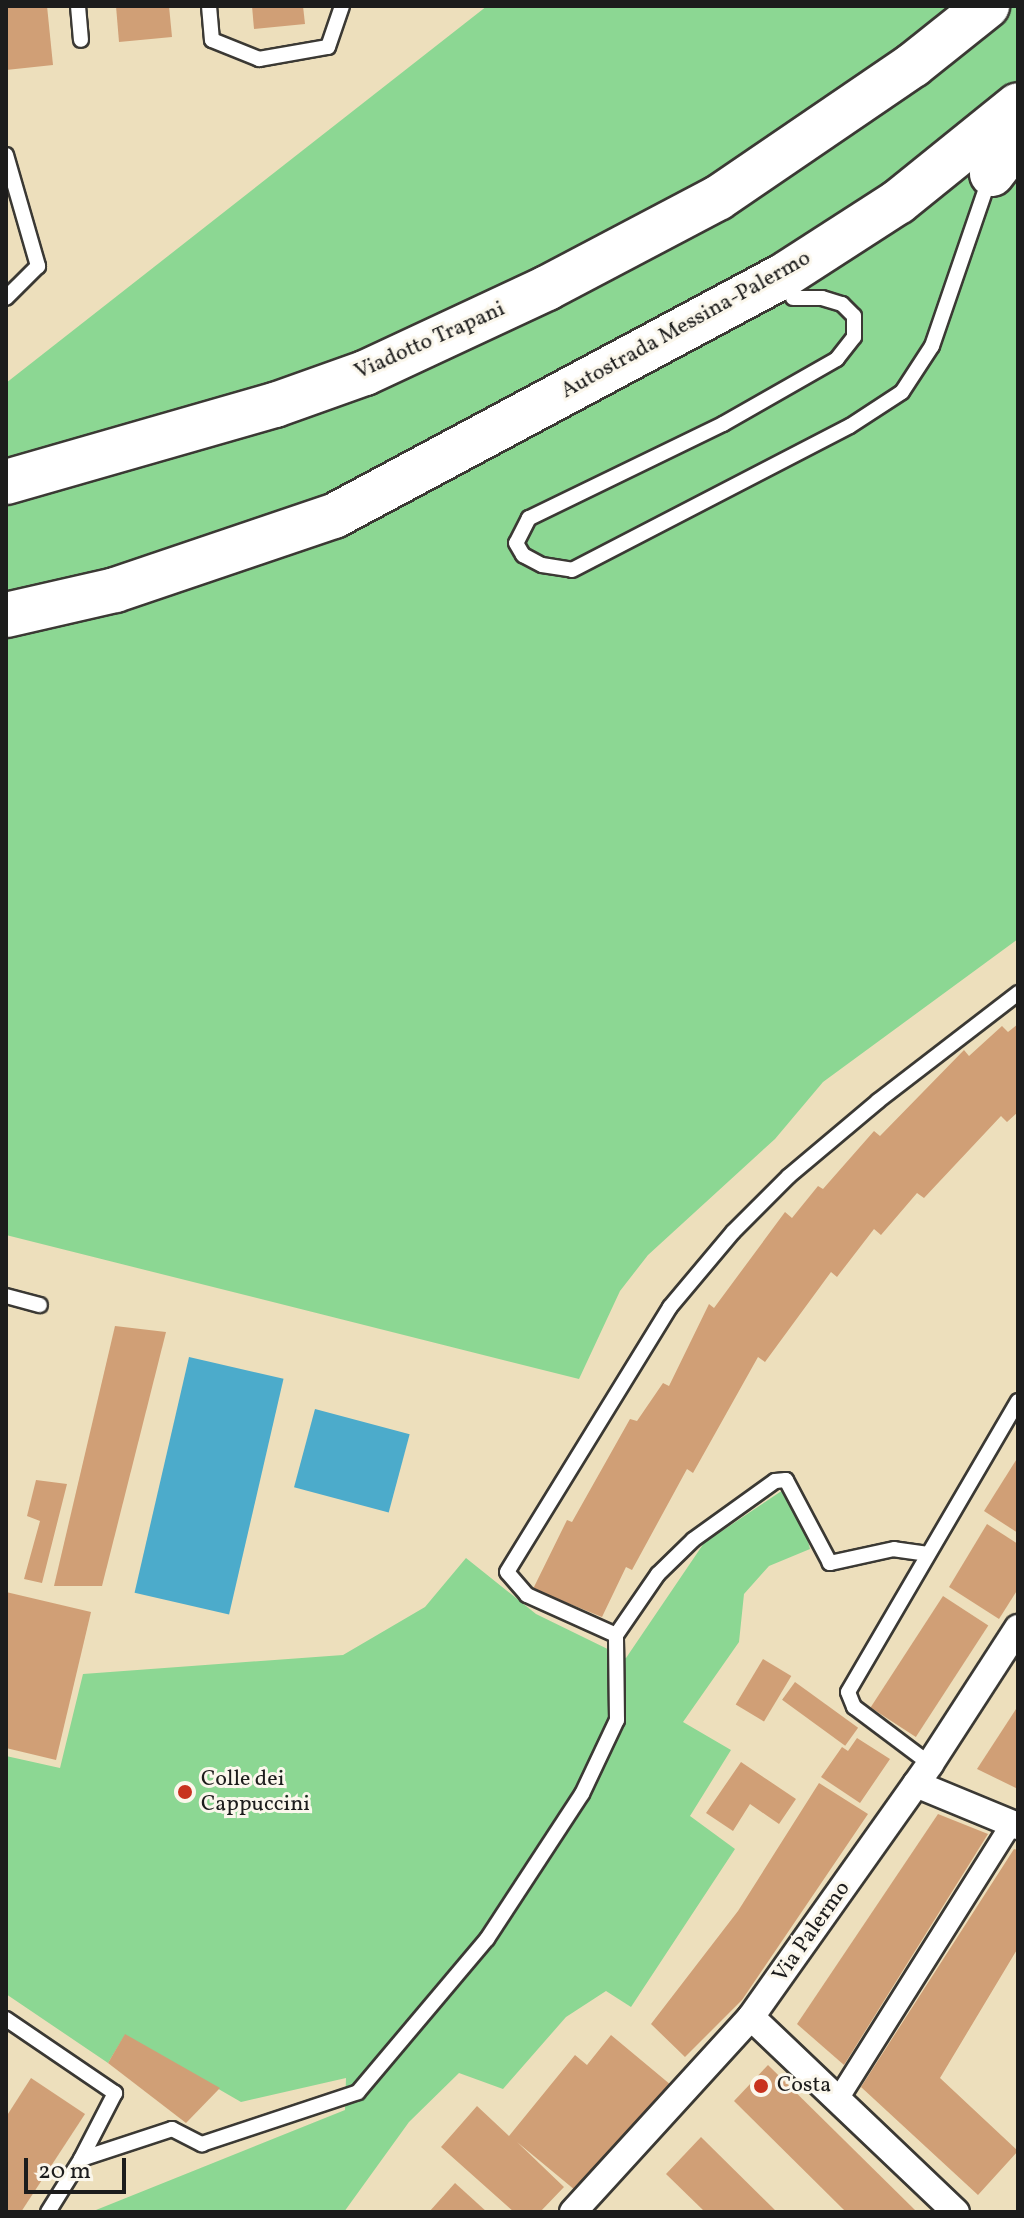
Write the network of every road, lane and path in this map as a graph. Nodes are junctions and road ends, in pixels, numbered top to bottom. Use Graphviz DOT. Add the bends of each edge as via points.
graph roads {
  1 [pos="78,6"];
  2 [pos="209,6"];
  3 [pos="342,6"];
  4 [pos="987,6"];
  5 [pos="81,40"];
  6 [pos="1018,105"];
  7 [pos="1018,140"];
  8 [pos="6,155"];
  9 [pos="992,174"];
  10 [pos="6,298"];
  11 [pos="793,298"];
  12 [pos="445,455"];
  13 [pos="6,482"];
  14 [pos="6,615"];
  15 [pos="1018,993"];
  16 [pos="6,1296"];
  17 [pos="40,1305"];
  18 [pos="1018,1401"];
  19 [pos="928,1554"];
  20 [pos="1018,1628"];
  21 [pos="616,1635"];
  22 [pos="923,1774"];
  23 [pos="1015,1825"];
  24 [pos="751,2017"];
  25 [pos="7,2022"];
  26 [pos="840,2096"];
  27 [pos="81,2159"];
  28 [pos="48,2212"];
  29 [pos="573,2212"];
  30 [pos="956,2212"];
  1 -- 5 [label="lane"];
  2 -- 3 [label="lane" via="212,40 259,59 328,47"];
  4 -- 13 [label="highway, Viadotto Trapani" via="823,128 718,198 635,244 365,373 181,435"];
  6 -- 12 [label="highway, Autostrada Messina-Palermo" via="898,202 783,276"];
  7 -- 9 [label="highway"];
  8 -- 10 [label="lane" via="38,266"];
  9 -- 11 [label="lane" via="932,346 902,392 850,426 572,570 542,565 523,555 516,543 529,518 723,424 837,359 854,337 854,316 842,304 822,298"];
  11 -- 12 [label="highway" via="585,407 493,448"];
  12 -- 14 [label="highway, Autostrada Messina-Palermo" via="334,516 115,590"];
  15 -- 21 [label="lane" via="789,1176 670,1307 618,1386 507,1572 527,1595"];
  16 -- 17 [label="lane"];
  18 -- 19 [label="lane"];
  19 -- 21 [label="lane" via="894,1549 830,1563 793,1486 775,1481 667,1565"];
  19 -- 22 [label="lane" via="848,1692 854,1707"];
  20 -- 22 [label="street, Via Palermo"];
  21 -- 27 [label="lane" via="617,1720 582,1794 487,1939 358,2092 202,2144 172,2129"];
  22 -- 23 [label="street"];
  22 -- 24 [label="street, Via Palermo"];
  23 -- 26 [label="street"];
  24 -- 26 [label="street"];
  24 -- 29 [label="street, Via Palermo"];
  25 -- 27 [label="lane" via="115,2093"];
  26 -- 30 [label="street"];
  27 -- 28 [label="lane"];
}
